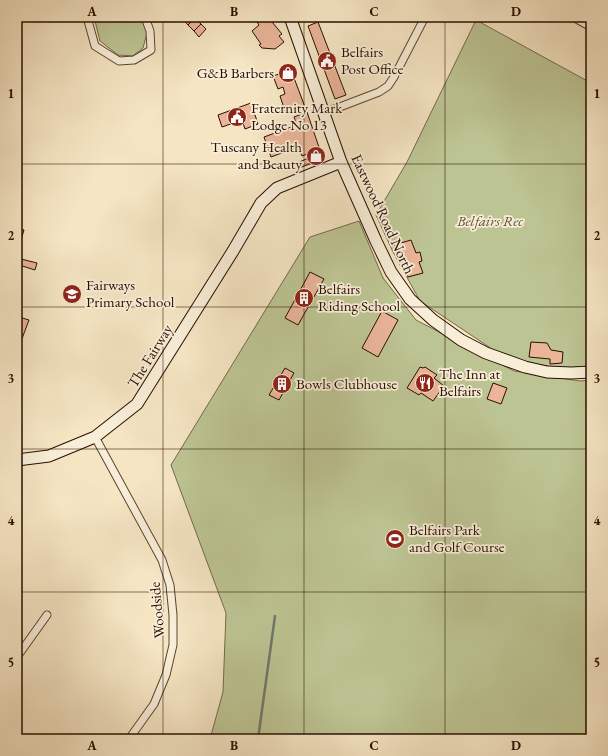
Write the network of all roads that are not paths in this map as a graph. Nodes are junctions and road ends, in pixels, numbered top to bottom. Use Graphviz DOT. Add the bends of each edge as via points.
graph roads {
  1 [pos="87,17"];
  2 [pos="145,17"];
  3 [pos="290,17"];
  4 [pos="425,17"];
  5 [pos="573,17"];
  6 [pos="591,27"];
  7 [pos="324,113"];
  8 [pos="341,162"];
  9 [pos="591,372"];
  10 [pos="95,437"];
  11 [pos="17,460"];
  12 [pos="47,615"];
  13 [pos="17,658"];
  14 [pos="129,739"];
  1 -- 2 [label="street" via="95,46 119,61 134,60 151,50 150,31"];
  3 -- 7 [label="street, Eastwood Road North"];
  4 -- 7 [label="street" via="388,86 379,92"];
  5 -- 6 [label="street"];
  7 -- 8 [label="street, Eastwood Road North"];
  8 -- 9 [label="street, Eastwood Road North" via="391,272 410,299 433,320 461,340 525,368 547,372"];
  8 -- 10 [label="street, The Fairway" via="277,188 261,203 137,404"];
  10 -- 11 [label="street, The Fairway" via="49,456"];
  10 -- 14 [label="street, Woodside" via="162,560 170,584 173,645 166,676 154,704"];
  12 -- 13 [label="street"];
}
